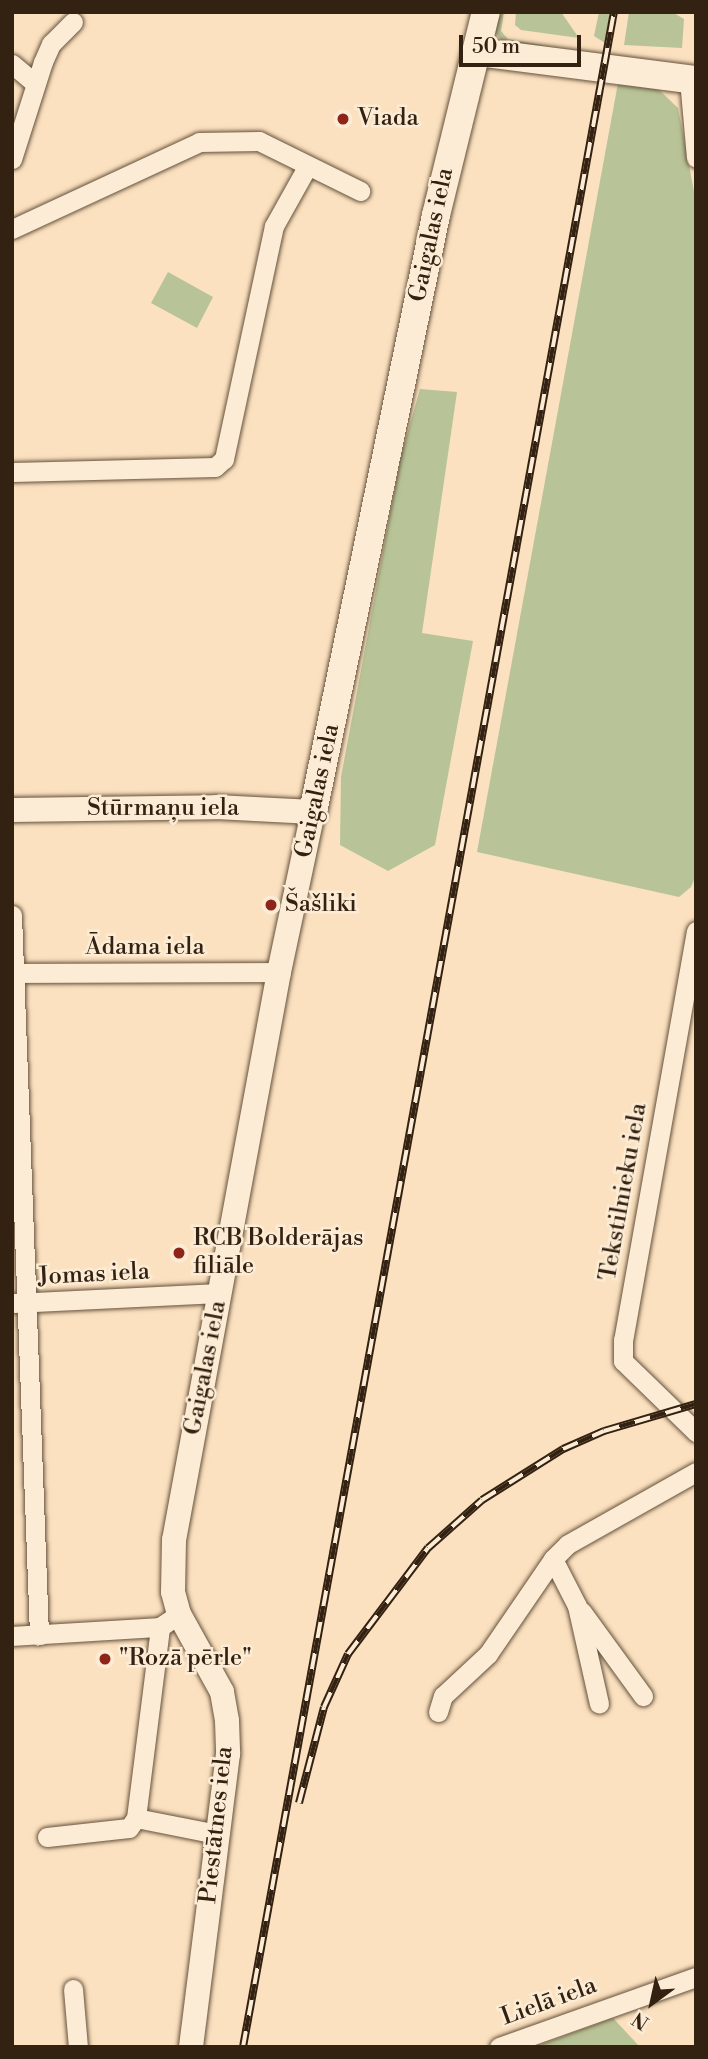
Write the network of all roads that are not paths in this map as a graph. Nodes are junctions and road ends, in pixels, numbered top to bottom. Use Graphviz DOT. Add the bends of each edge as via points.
graph roads {
  1 [pos="485,12"];
  2 [pos="73,22"];
  3 [pos="477,52"];
  4 [pos="12,64"];
  5 [pos="693,80"];
  6 [pos="35,83"];
  7 [pos="16,132"];
  8 [pos="696,158"];
  9 [pos="12,159"];
  10 [pos="307,167"];
  11 [pos="360,191"];
  12 [pos="12,229"];
  13 [pos="12,472"];
  14 [pos="12,810"];
  15 [pos="313,812"];
  16 [pos="12,915"];
  17 [pos="696,932"];
  18 [pos="279,972"];
  19 [pos="14,973"];
  20 [pos="220,1293"];
  21 [pos="19,1303"];
  22 [pos="696,1432"];
  23 [pos="696,1472"];
  24 [pos="553,1559"];
  25 [pos="577,1606"];
  26 [pos="169,1621"];
  27 [pos="39,1635"];
  28 [pos="12,1636"];
  29 [pos="643,1696"];
  30 [pos="599,1704"];
  31 [pos="438,1712"];
  32 [pos="136,1818"];
  33 [pos="217,1834"];
  34 [pos="47,1837"];
  35 [pos="696,1976"];
  36 [pos="74,1989"];
  37 [pos="78,2047"];
  38 [pos="191,2047"];
  39 [pos="499,2047"];
  1 -- 3 [label="main road, Gaigalas iela"];
  2 -- 6 [label="street" via="51,44"];
  3 -- 5 [label="main road"];
  3 -- 15 [label="main road, Gaigalas iela" via="436,215"];
  4 -- 6 [label="street"];
  5 -- 8 [label="street"];
  6 -- 7 [label="street"];
  7 -- 9 [label="street"];
  10 -- 11 [label="street"];
  10 -- 12 [label="street" via="259,141 199,142"];
  10 -- 13 [label="street" via="274,226 224,459 215,467"];
  14 -- 15 [label="street, Stūrmaņu iela" via="216,807"];
  15 -- 18 [label="street, Gaigalas iela"];
  16 -- 19 [label="street"];
  17 -- 22 [label="street, Tekstilnieku iela" via="623,1340 623,1361"];
  18 -- 19 [label="street, Ādama iela"];
  18 -- 20 [label="street, Gaigalas iela"];
  19 -- 21 [label="street"];
  20 -- 21 [label="street, Jomas iela"];
  20 -- 26 [label="street, Gaigalas iela" via="174,1540"];
  21 -- 27 [label="street"];
  23 -- 24 [label="street" via="568,1544"];
  24 -- 25 [label="street"];
  24 -- 31 [label="street" via="488,1654 443,1696"];
  25 -- 29 [label="street"];
  25 -- 30 [label="street"];
  26 -- 27 [label="street"];
  26 -- 32 [label="street"];
  26 -- 33 [label="street, Piestātnes iela" via="222,1692 228,1754"];
  27 -- 28 [label="street"];
  32 -- 33 [label="street"];
  32 -- 34 [label="street" via="129,1828"];
  33 -- 38 [label="street, Piestātnes iela"];
  35 -- 39 [label="street, Lielā iela"];
  36 -- 37 [label="street"];
}
